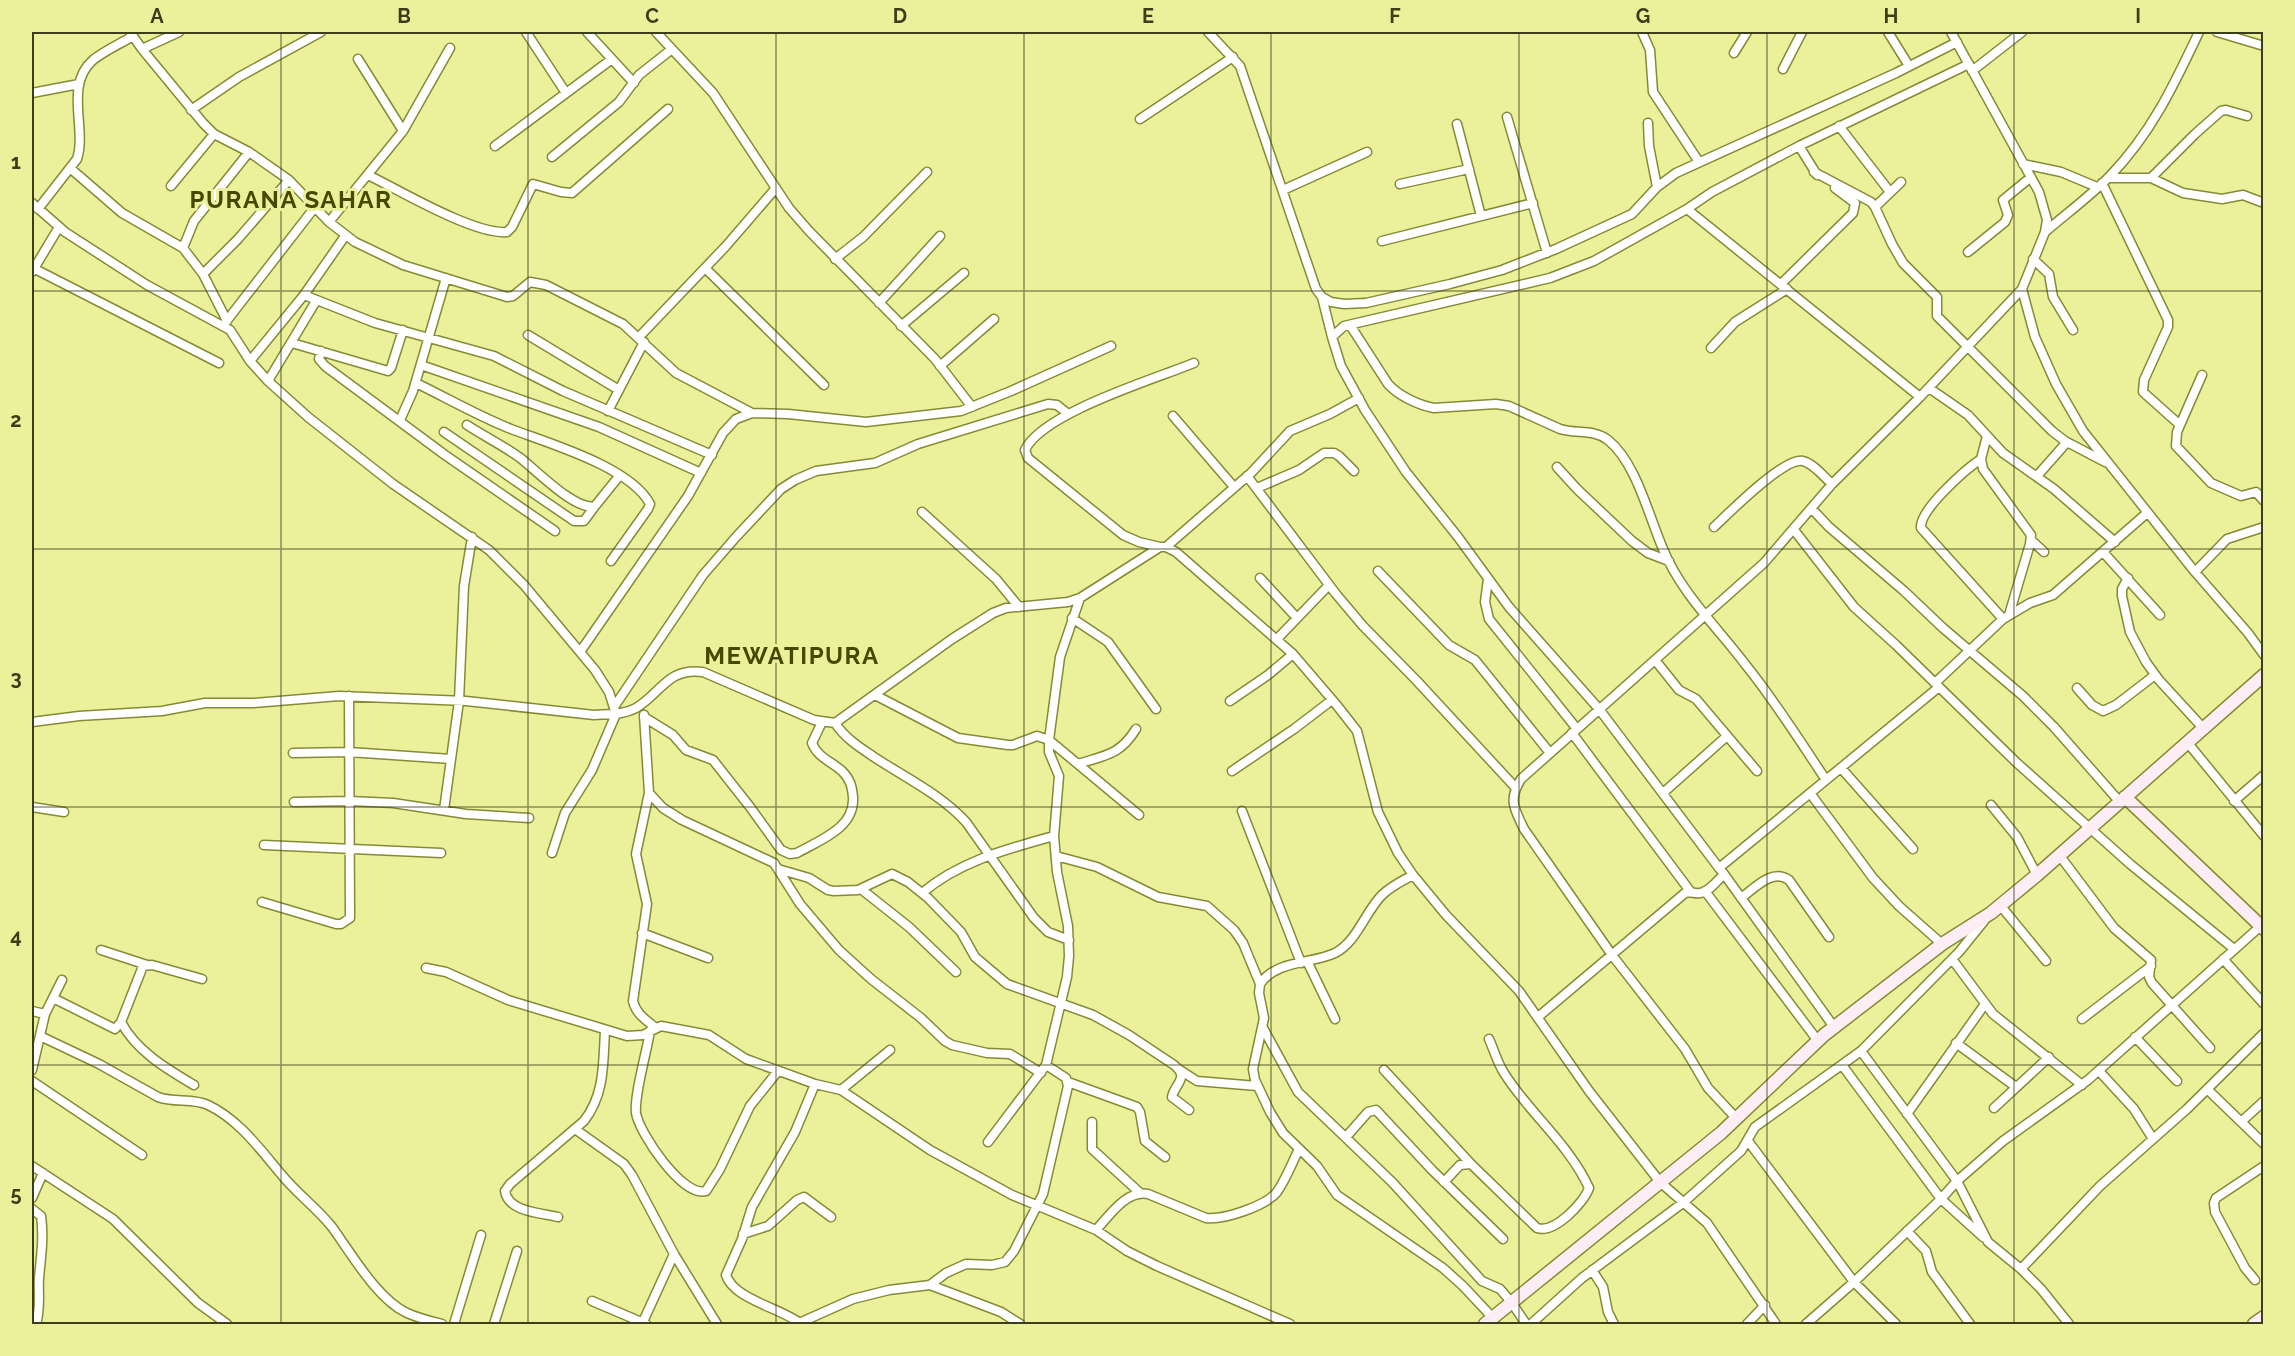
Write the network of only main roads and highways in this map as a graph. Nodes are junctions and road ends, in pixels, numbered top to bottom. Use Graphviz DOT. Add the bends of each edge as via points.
graph roads {
  1 [pos="2264,675"];
  2 [pos="2122,799"];
  3 [pos="2262,926"];
  4 [pos="2264,1317"];
  5 [pos="1489,1321"];
  6 [pos="2254,1324"];
  1 -- 2 [label="main road"];
  2 -- 3 [label="main road"];
  2 -- 5 [label="main road" via="2037,876 1834,1027 1736,1118"];
  4 -- 6 [label="main road"];
}
